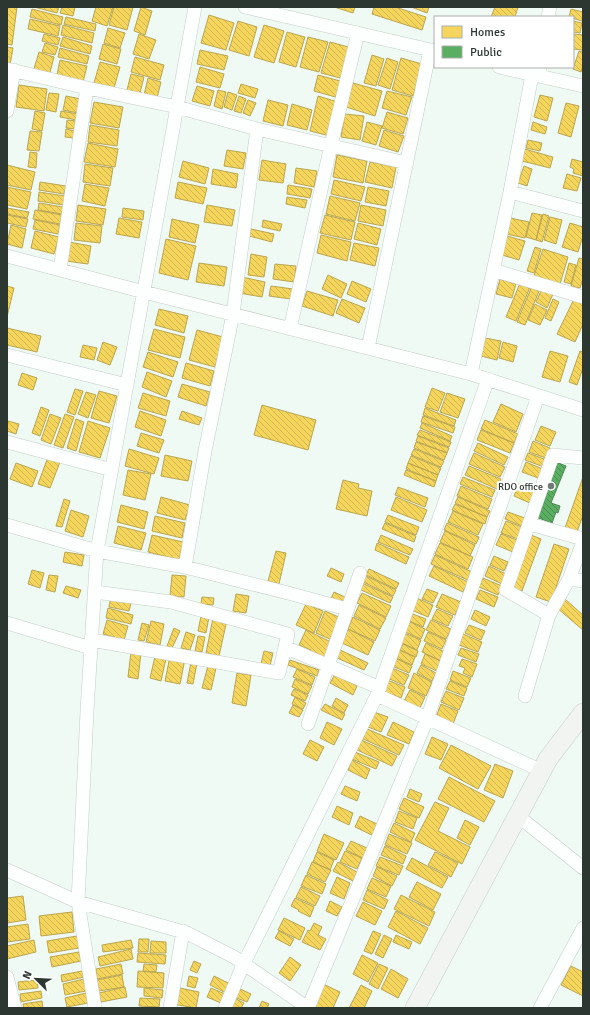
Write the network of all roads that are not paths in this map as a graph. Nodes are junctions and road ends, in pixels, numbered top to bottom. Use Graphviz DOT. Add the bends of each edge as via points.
graph roads {
  1 [pos="195,7"];
  2 [pos="246,7"];
  3 [pos="358,33"];
  4 [pos="433,51"];
  5 [pos="508,68"];
  6 [pos="10,69"];
  7 [pos="536,71"];
  8 [pos="583,86"];
  9 [pos="87,88"];
  10 [pos="177,107"];
  11 [pos="7,111"];
  12 [pos="257,129"];
  13 [pos="331,146"];
  14 [pos="407,163"];
  15 [pos="510,192"];
  16 [pos="583,211"];
  17 [pos="7,256"];
  18 [pos="60,270"];
  19 [pos="494,270"];
  20 [pos="144,292"];
  21 [pos="583,297"];
  22 [pos="232,314"];
  23 [pos="290,329"];
  24 [pos="368,348"];
  25 [pos="7,355"];
  26 [pos="471,374"];
  27 [pos="488,379"];
  28 [pos="127,385"];
  29 [pos="538,396"];
  30 [pos="583,410"];
  31 [pos="7,442"];
  32 [pos="583,458"];
  33 [pos="112,470"];
  34 [pos="530,524"];
  35 [pos="7,525"];
  36 [pos="583,540"];
  37 [pos="97,551"];
  38 [pos="185,567"];
  39 [pos="360,573"];
  40 [pos="569,578"];
  41 [pos="583,581"];
  42 [pos="94,592"];
  43 [pos="347,609"];
  44 [pos="549,614"];
  45 [pos="7,623"];
  46 [pos="91,644"];
  47 [pos="285,647"];
  48 [pos="327,666"];
  49 [pos="378,691"];
  50 [pos="525,696"];
  51 [pos="583,713"];
  52 [pos="427,719"];
  53 [pos="308,724"];
  54 [pos="542,771"];
  55 [pos="518,816"];
  56 [pos="583,868"];
  57 [pos="7,870"];
  58 [pos="78,902"];
  59 [pos="583,928"];
  60 [pos="183,931"];
  61 [pos="243,965"];
  62 [pos="7,977"];
  63 [pos="15,1008"];
  64 [pos="95,1008"];
  65 [pos="170,1008"];
  66 [pos="225,1008"];
  67 [pos="308,1008"];
  68 [pos="415,1008"];
  69 [pos="540,1008"];
  1 -- 10 [label="street"];
  2 -- 3 [label="street"];
  3 -- 4 [label="street"];
  3 -- 13 [label="street"];
  4 -- 14 [label="street"];
  5 -- 7 [label="street"];
  6 -- 9 [label="street"];
  6 -- 11 [label="street"];
  7 -- 8 [label="street"];
  7 -- 15 [label="street"];
  9 -- 10 [label="street"];
  9 -- 18 [label="street"];
  10 -- 12 [label="street"];
  10 -- 20 [label="street"];
  12 -- 13 [label="street"];
  12 -- 22 [label="street"];
  13 -- 14 [label="street"];
  13 -- 23 [label="street"];
  14 -- 24 [label="street"];
  15 -- 16 [label="street"];
  15 -- 19 [label="street"];
  17 -- 18 [label="street"];
  18 -- 20 [label="street"];
  19 -- 21 [label="street"];
  19 -- 26 [label="street"];
  20 -- 22 [label="street"];
  20 -- 28 [label="street"];
  22 -- 23 [label="street"];
  22 -- 38 [label="street"];
  23 -- 24 [label="street"];
  24 -- 26 [label="street"];
  25 -- 28 [label="street"];
  26 -- 27 [label="street"];
  27 -- 29 [label="street"];
  27 -- 49 [label="street"];
  28 -- 33 [label="street"];
  29 -- 30 [label="street"];
  29 -- 52 [label="street"];
  31 -- 33 [label="street"];
  32 -- 34 [label="street" via="553,456"];
  33 -- 37 [label="street"];
  34 -- 36 [label="street"];
  34 -- 44 [label="street" via="506,590"];
  35 -- 37 [label="street"];
  36 -- 40 [label="street"];
  37 -- 38 [label="street"];
  37 -- 42 [label="street"];
  38 -- 43 [label="street"];
  39 -- 43 [label="street"];
  40 -- 41 [label="street"];
  40 -- 44 [label="street"];
  42 -- 46 [label="street"];
  42 -- 47 [label="street" via="171,602 288,634"];
  43 -- 48 [label="street"];
  44 -- 50 [label="street"];
  45 -- 46 [label="street"];
  46 -- 47 [label="street" via="279,673"];
  46 -- 58 [label="street"];
  47 -- 48 [label="street"];
  48 -- 49 [label="street"];
  48 -- 53 [label="street"];
  49 -- 52 [label="street"];
  49 -- 61 [label="street"];
  51 -- 54 [label="street" via="548,759"];
  52 -- 54 [label="street"];
  52 -- 67 [label="street"];
  54 -- 55 [label="street"];
  55 -- 56 [label="street"];
  55 -- 68 [label="street"];
  57 -- 58 [label="street"];
  58 -- 60 [label="street"];
  58 -- 64 [label="street"];
  59 -- 69 [label="street"];
  60 -- 61 [label="street" via="234,957"];
  60 -- 65 [label="street"];
  61 -- 66 [label="street"];
  61 -- 67 [label="street"];
  62 -- 63 [label="street"];
}
